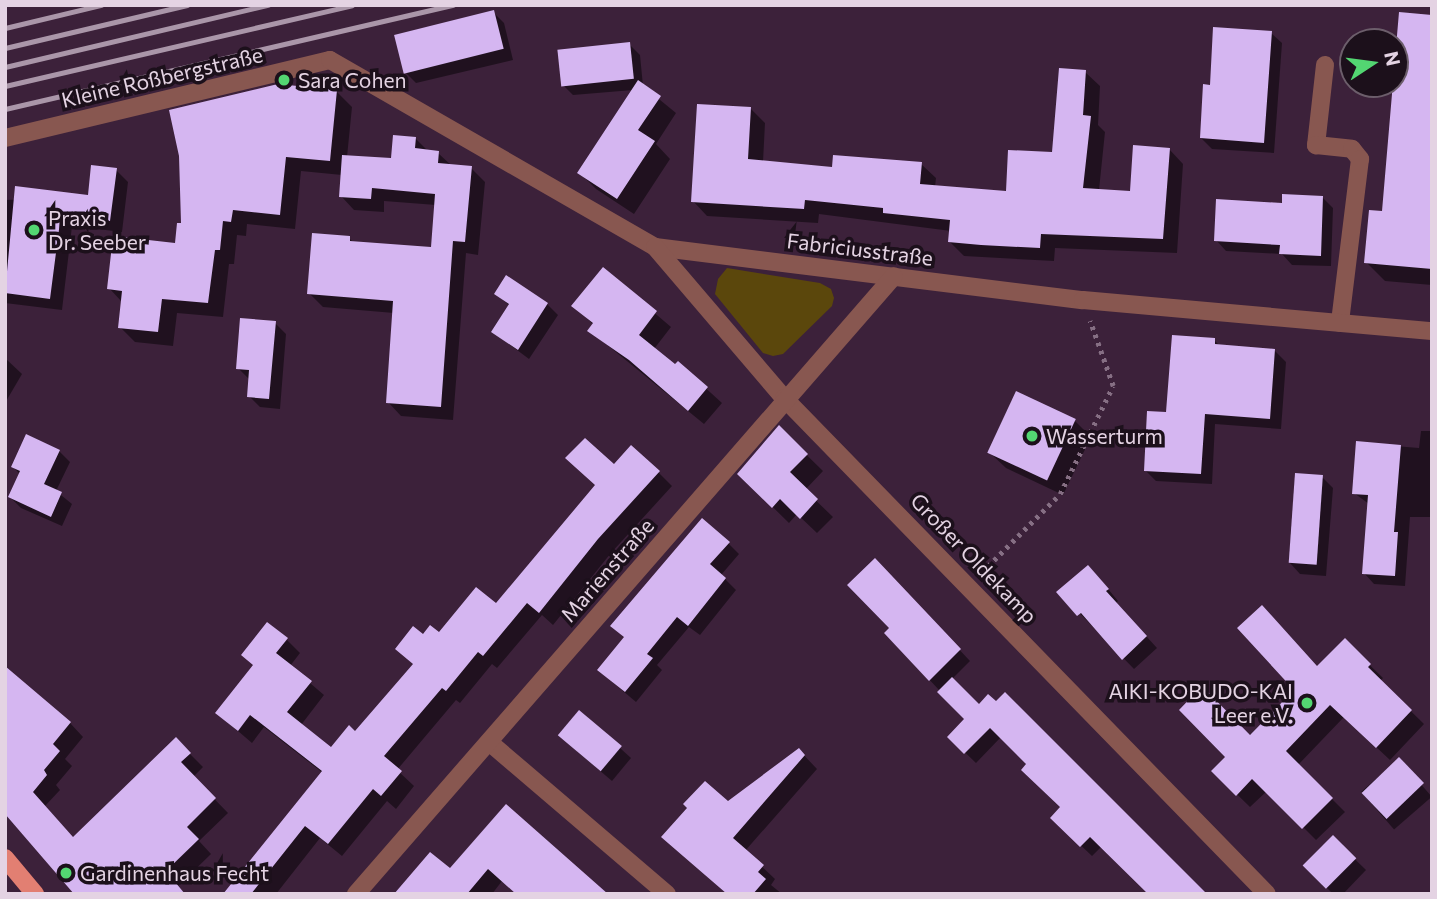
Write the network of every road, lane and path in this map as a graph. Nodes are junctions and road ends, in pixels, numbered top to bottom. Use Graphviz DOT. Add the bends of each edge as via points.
graph roads {
  1 [pos="330,60"];
  2 [pos="1325,65"];
  3 [pos="5,138"];
  4 [pos="655,247"];
  5 [pos="894,276"];
  6 [pos="1083,300"];
  7 [pos="1340,323"];
  8 [pos="1432,331"];
  9 [pos="785,398"];
  10 [pos="970,585"];
  11 [pos="489,742"];
  12 [pos="5,858"];
  13 [pos="35,894"];
  14 [pos="356,894"];
  15 [pos="667,894"];
  16 [pos="1267,894"];
  1 -- 3 [label="street, Kleine Roßbergstraße"];
  1 -- 4 [label="street, Fabriciusstraße"];
  2 -- 7 [label="street" via="1316,145 1352,149 1360,159"];
  4 -- 5 [label="street, Fabriciusstraße"];
  4 -- 9 [label="street, Großer Oldekamp"];
  5 -- 6 [label="street, Fabriciusstraße"];
  5 -- 9 [label="street, Marienstraße"];
  6 -- 7 [label="street, Fabriciusstraße"];
  6 -- 10 [label="path" via="1113,386 1060,494"];
  7 -- 8 [label="street, Fabriciusstraße"];
  9 -- 10 [label="street, Großer Oldekamp"];
  9 -- 11 [label="street, Marienstraße"];
  10 -- 16 [label="street, Großer Oldekamp"];
  11 -- 14 [label="street, Marienstraße"];
  11 -- 15 [label="street"];
  12 -- 13 [label="main road"];
}
